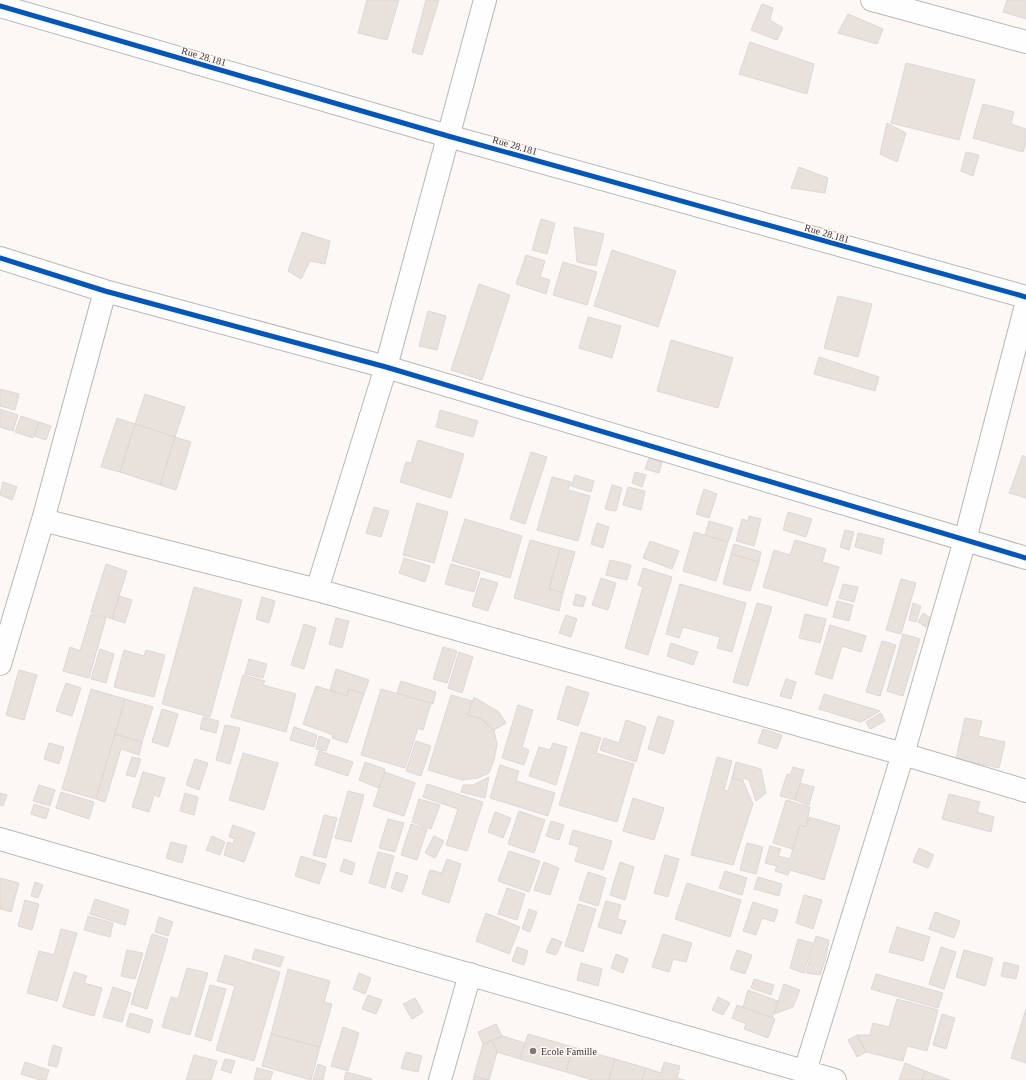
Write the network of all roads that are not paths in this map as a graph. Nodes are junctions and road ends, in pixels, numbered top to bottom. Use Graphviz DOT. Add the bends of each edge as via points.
graph roads {
  1 [pos="485,0"];
  2 [pos="872,0"];
  3 [pos="0,6"];
  4 [pos="1026,42"];
  5 [pos="448,136"];
  6 [pos="0,258"];
  7 [pos="105,291"];
  8 [pos="1026,298"];
  9 [pos="1026,305"];
  10 [pos="386,367"];
  11 [pos="43,520"];
  12 [pos="965,540"];
  13 [pos="1026,558"];
  14 [pos="317,590"];
  15 [pos="0,664"];
  16 [pos="903,754"];
  17 [pos="1026,791"];
  18 [pos="0,839"];
  19 [pos="470,974"];
  20 [pos="805,1071"];
  21 [pos="440,1080"];
  22 [pos="835,1080"];
  1 -- 5 [label="street"];
  2 -- 4 [label="street"];
  3 -- 5 [label="street, Rue 28.181"];
  5 -- 8 [label="street, Rue 28.181"];
  5 -- 10 [label="street"];
  6 -- 7 [label="street"];
  7 -- 10 [label="street"];
  7 -- 11 [label="street"];
  9 -- 12 [label="street"];
  10 -- 12 [label="street"];
  10 -- 14 [label="street"];
  11 -- 14 [label="street"];
  11 -- 15 [label="street"];
  12 -- 13 [label="street"];
  12 -- 16 [label="street"];
  14 -- 16 [label="street"];
  16 -- 17 [label="street"];
  16 -- 20 [label="street"];
  18 -- 19 [label="street"];
  19 -- 20 [label="street"];
  19 -- 21 [label="street"];
  20 -- 22 [label="street"];
}
